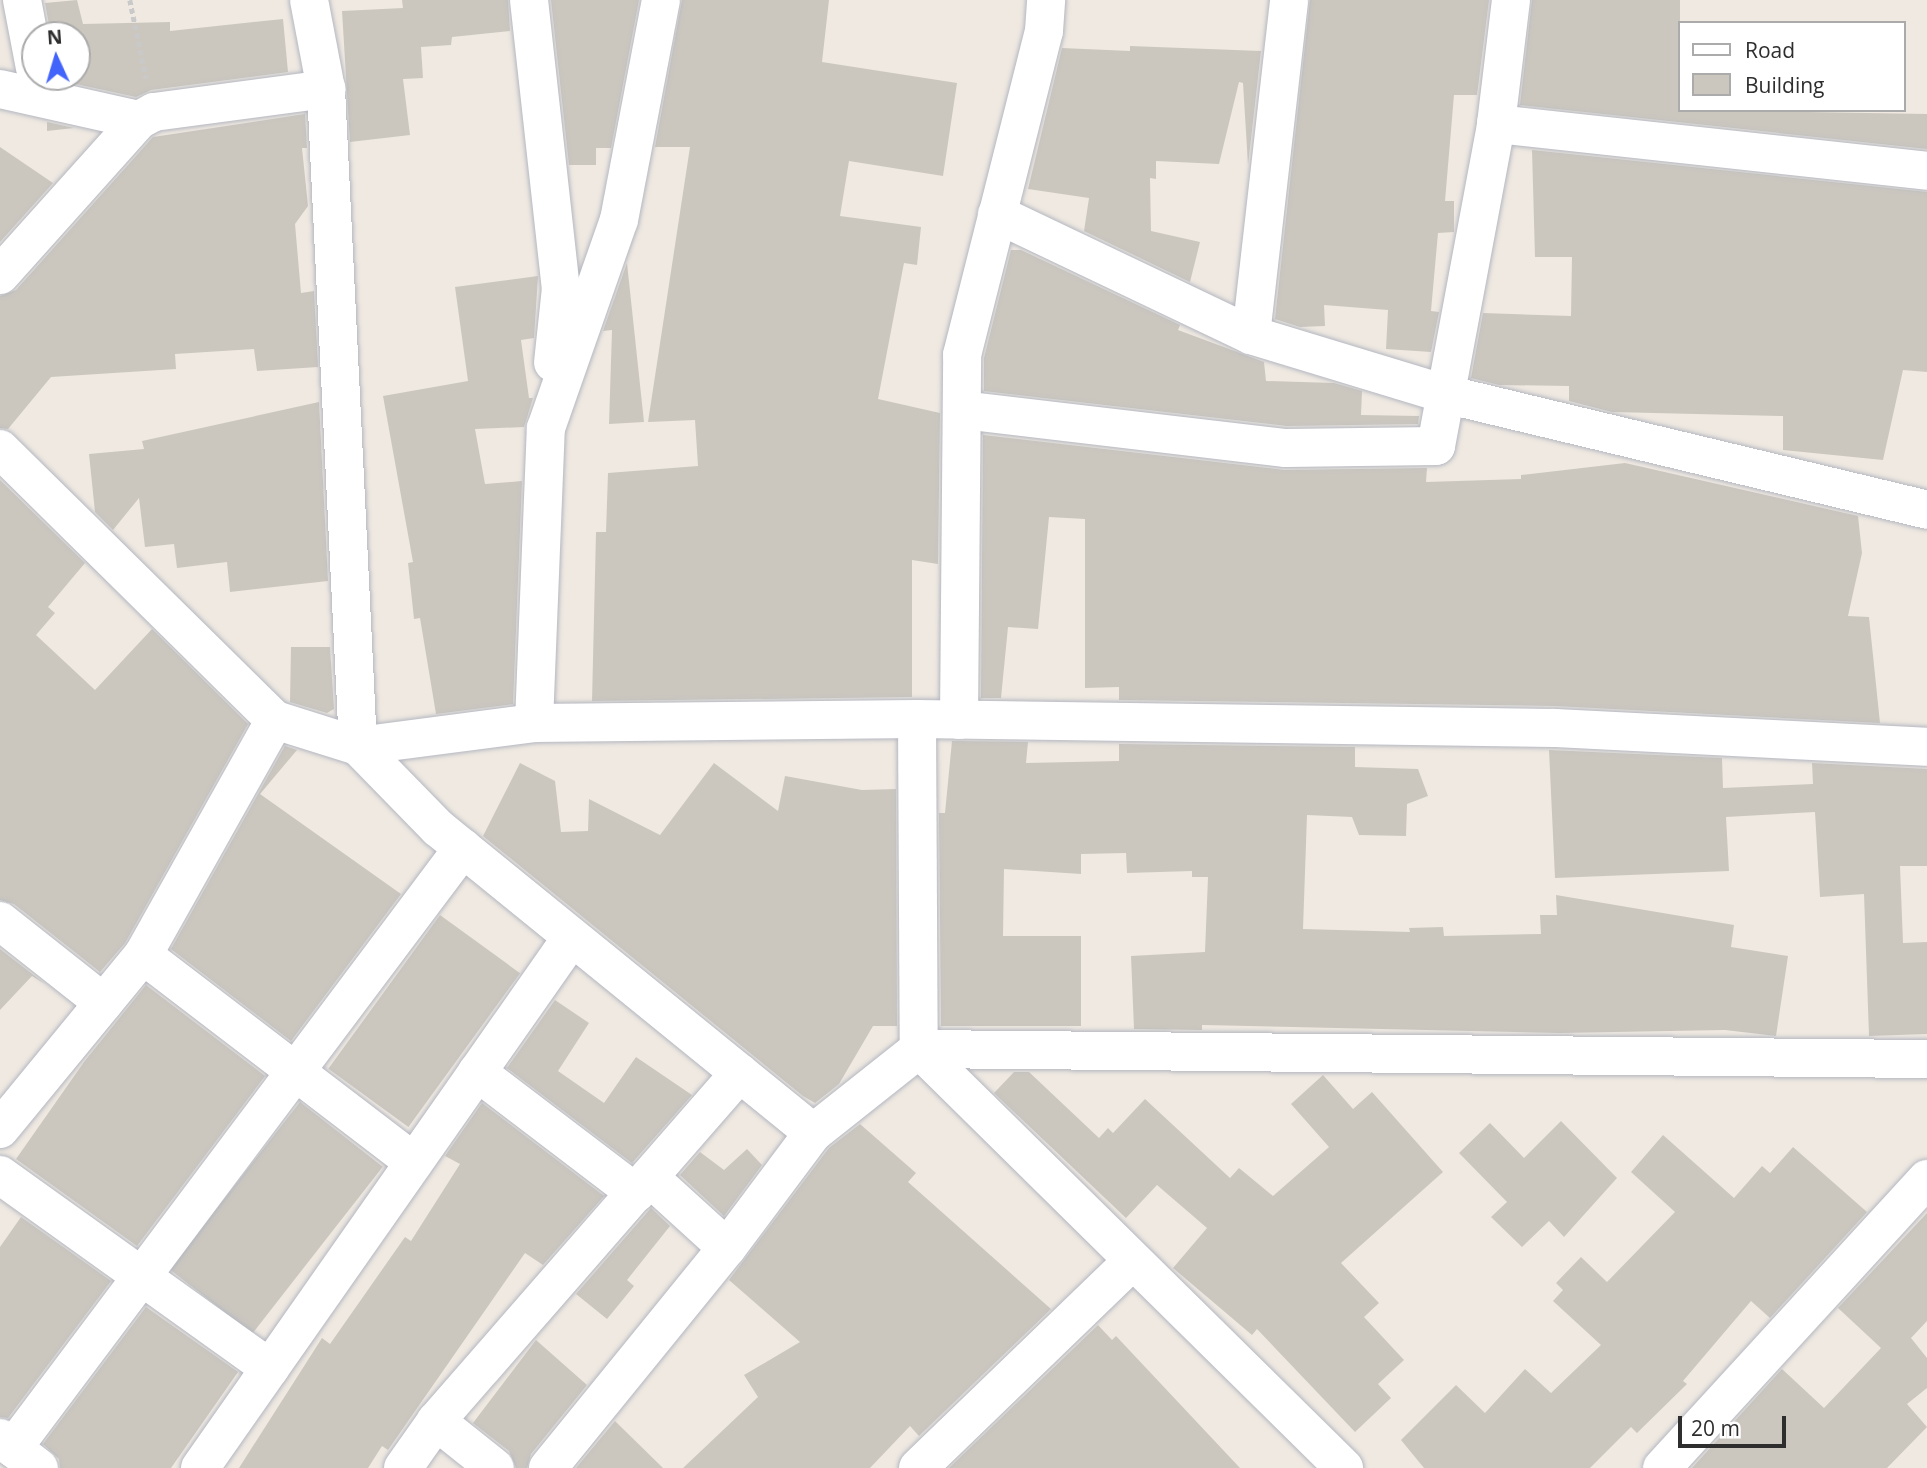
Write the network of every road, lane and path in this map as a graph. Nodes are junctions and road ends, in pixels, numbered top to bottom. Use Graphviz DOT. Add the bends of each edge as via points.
graph roads {
  1 [pos="22,0"];
  2 [pos="130,0"];
  3 [pos="309,0"];
  4 [pos="529,0"];
  5 [pos="661,0"];
  6 [pos="1046,0"];
  7 [pos="1289,0"];
  8 [pos="1511,0"];
  9 [pos="26,21"];
  10 [pos="21,84"];
  11 [pos="0,89"];
  12 [pos="326,89"];
  13 [pos="70,91"];
  14 [pos="146,116"];
  15 [pos="1496,124"];
  16 [pos="1927,171"];
  17 [pos="997,214"];
  18 [pos="0,275"];
  19 [pos="1251,335"];
  20 [pos="1449,396"];
  21 [pos="962,410"];
  22 [pos="546,428"];
  23 [pos="0,449"];
  24 [pos="1927,510"];
  25 [pos="917,719"];
  26 [pos="275,720"];
  27 [pos="959,720"];
  28 [pos="534,723"];
  29 [pos="358,746"];
  30 [pos="1927,747"];
  31 [pos="463,848"];
  32 [pos="0,921"];
  33 [pos="572,937"];
  34 [pos="143,956"];
  35 [pos="104,1003"];
  36 [pos="919,1049"];
  37 [pos="1927,1059"];
  38 [pos="296,1072"];
  39 [pos="477,1072"];
  40 [pos="740,1073"];
  41 [pos="0,1129"];
  42 [pos="813,1133"];
  43 [pos="414,1162"];
  44 [pos="0,1175"];
  45 [pos="1927,1179"];
  46 [pos="642,1185"];
  47 [pos="727,1248"];
  48 [pos="1131,1262"];
  49 [pos="142,1277"];
  50 [pos="270,1368"];
  51 [pos="436,1421"];
  52 [pos="18,1452"];
  53 [pos="200,1468"];
  54 [pos="403,1468"];
  55 [pos="495,1468"];
  56 [pos="548,1468"];
  57 [pos="918,1468"];
  58 [pos="1344,1468"];
  59 [pos="1662,1468"];
  1 -- 9 [label="street"];
  2 -- 14 [label="path"];
  3 -- 12 [label="street"];
  4 -- 22 [label="street" via="561,288"];
  5 -- 22 [label="street" via="619,220"];
  6 -- 17 [label="street" via="1044,31"];
  7 -- 19 [label="street"];
  8 -- 15 [label="street"];
  10 -- 11 [label="street"];
  12 -- 14 [label="street"];
  12 -- 29 [label="street"];
  13 -- 14 [label="street"];
  14 -- 18 [label="street"];
  15 -- 16 [label="street"];
  15 -- 20 [label="street"];
  17 -- 19 [label="street"];
  17 -- 21 [label="street" via="962,355"];
  19 -- 20 [label="street"];
  20 -- 21 [label="street" via="1436,446 1286,448"];
  20 -- 24 [label="street"];
  21 -- 27 [label="street"];
  22 -- 28 [label="street"];
  23 -- 26 [label="street"];
  25 -- 27 [label="street"];
  25 -- 28 [label="street"];
  25 -- 36 [label="street"];
  26 -- 29 [label="street"];
  26 -- 34 [label="street"];
  27 -- 30 [label="street" via="1555,728"];
  28 -- 29 [label="street"];
  29 -- 31 [label="street"];
  31 -- 33 [label="street"];
  31 -- 38 [label="street"];
  32 -- 35 [label="street"];
  33 -- 39 [label="street"];
  33 -- 40 [label="street"];
  34 -- 35 [label="street"];
  34 -- 38 [label="street"];
  35 -- 41 [label="street"];
  36 -- 37 [label="street"];
  36 -- 42 [label="street"];
  36 -- 48 [label="street"];
  38 -- 43 [label="street"];
  38 -- 49 [label="street"];
  39 -- 43 [label="street"];
  39 -- 46 [label="street"];
  40 -- 42 [label="street"];
  40 -- 46 [label="street"];
  42 -- 47 [label="street"];
  43 -- 50 [label="street"];
  44 -- 49 [label="street"];
  45 -- 59 [label="street"];
  46 -- 47 [label="street"];
  46 -- 51 [label="street"];
  47 -- 56 [label="street"];
  48 -- 57 [label="street"];
  48 -- 58 [label="street"];
  49 -- 50 [label="street"];
  49 -- 52 [label="street"];
  50 -- 53 [label="street"];
  51 -- 54 [label="street"];
  51 -- 55 [label="street"];
}
